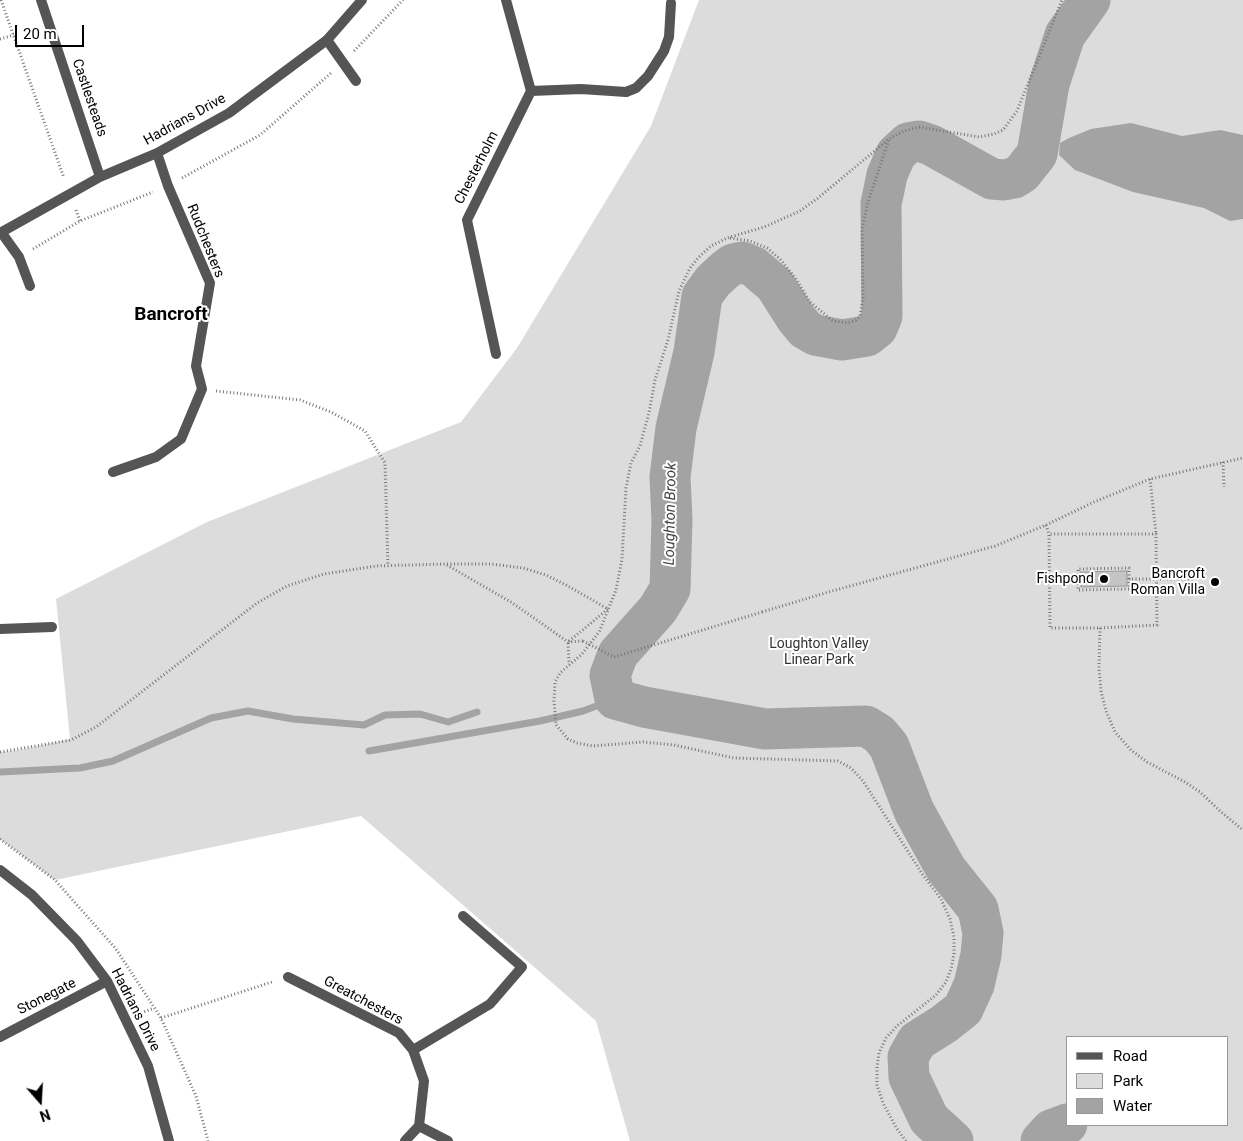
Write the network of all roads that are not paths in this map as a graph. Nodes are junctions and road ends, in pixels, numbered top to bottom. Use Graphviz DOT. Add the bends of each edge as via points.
graph roads {
  1 [pos="41,0"];
  2 [pos="362,0"];
  3 [pos="506,0"];
  4 [pos="671,3"];
  5 [pos="327,40"];
  6 [pos="356,81"];
  7 [pos="531,92"];
  8 [pos="157,154"];
  9 [pos="100,177"];
  10 [pos="1,233"];
  11 [pos="30,286"];
  12 [pos="496,354"];
  13 [pos="113,472"];
  14 [pos="52,627"];
  15 [pos="0,629"];
  16 [pos="0,870"];
  17 [pos="463,916"];
  18 [pos="288,977"];
  19 [pos="107,981"];
  20 [pos="0,1037"];
  21 [pos="413,1050"];
  22 [pos="419,1126"];
  23 [pos="169,1141"];
  24 [pos="405,1141"];
  25 [pos="448,1141"];
  1 -- 9 [label="street, Castlesteads"];
  2 -- 5 [label="street, Hadrians Drive"];
  3 -- 7 [label="street"];
  4 -- 7 [label="street" via="669,37 664,51 636,88 626,92 581,89"];
  5 -- 6 [label="street"];
  5 -- 8 [label="street, Hadrians Drive" via="229,113"];
  7 -- 12 [label="street, Chesterholm" via="467,220"];
  8 -- 9 [label="street, Hadrians Drive"];
  8 -- 13 [label="street, Rudchesters" via="210,283 196,366 202,389 181,439 156,457"];
  9 -- 10 [label="street, Hadrians Drive"];
  10 -- 11 [label="street" via="19,258"];
  14 -- 15 [label="street"];
  16 -- 19 [label="street, Hadrians Drive" via="32,895 77,940"];
  17 -- 21 [label="street" via="522,967 490,1004"];
  18 -- 21 [label="street, Greatchesters" via="399,1033"];
  19 -- 20 [label="street, Stonegate"];
  19 -- 23 [label="street, Hadrians Drive" via="148,1066"];
  21 -- 22 [label="street, Greatchesters" via="424,1081"];
  22 -- 24 [label="street"];
  22 -- 25 [label="street"];
}
